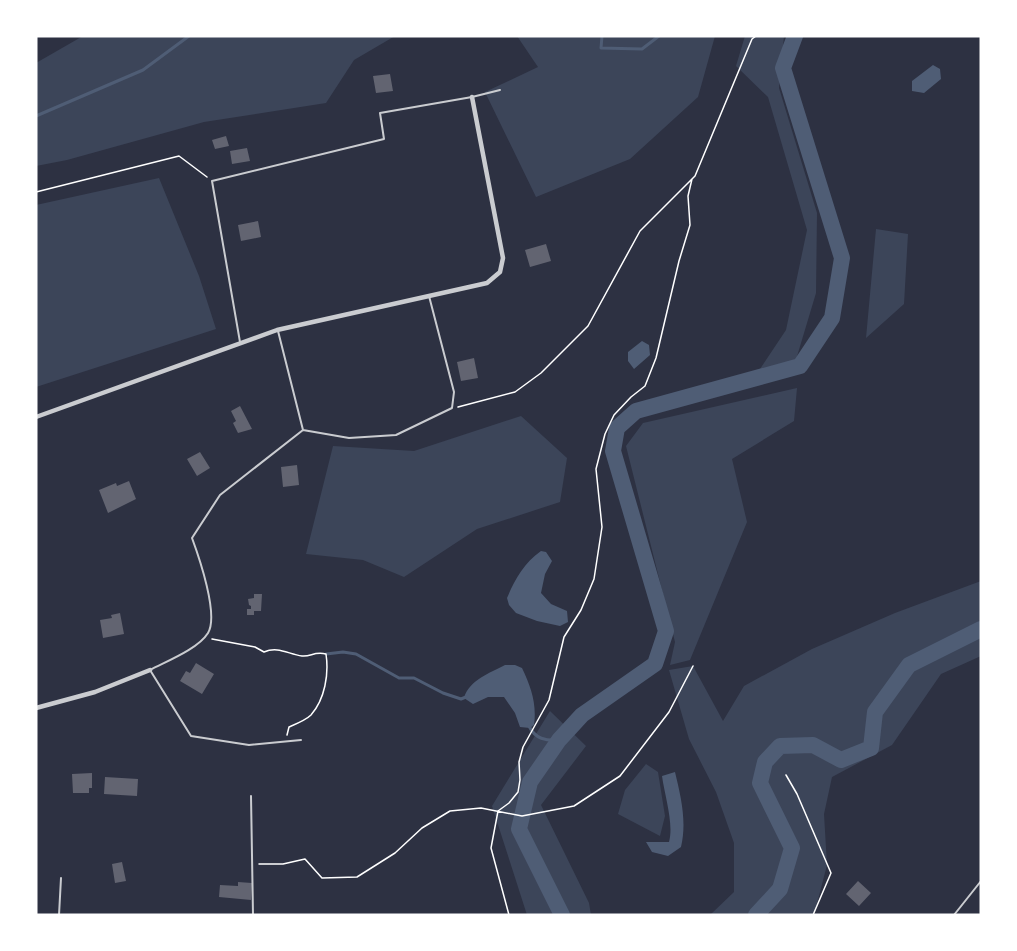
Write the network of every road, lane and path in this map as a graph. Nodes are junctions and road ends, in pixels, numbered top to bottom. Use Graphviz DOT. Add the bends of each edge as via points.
graph roads {
  1 [pos="756,36"];
  2 [pos="500,90"];
  3 [pos="472,97"];
  4 [pos="692,179"];
  5 [pos="212,181"];
  6 [pos="36,192"];
  7 [pos="429,296"];
  8 [pos="277,330"];
  9 [pos="240,342"];
  10 [pos="452,408"];
  11 [pos="36,417"];
  12 [pos="303,430"];
  13 [pos="202,639"];
  14 [pos="693,666"];
  15 [pos="150,670"];
  16 [pos="36,708"];
  17 [pos="301,740"];
  18 [pos="286,741"];
  19 [pos="786,775"];
  20 [pos="251,796"];
  21 [pos="498,811"];
  22 [pos="252,865"];
  23 [pos="61,878"];
  24 [pos="981,881"];
  25 [pos="60,915"];
  26 [pos="252,915"];
  27 [pos="509,915"];
  28 [pos="813,915"];
  29 [pos="954,915"];
  1 -- 4 [label="path"];
  2 -- 3 [label="lane"];
  3 -- 5 [label="lane" via="380,113 384,139"];
  3 -- 7 [label="street" via="503,258 500,273 487,282"];
  4 -- 10 [label="path" via="640,231 588,326 541,373 515,392"];
  4 -- 21 [label="path" via="688,196 690,225 656,358 645,386 614,415 596,469 602,527 594,579 564,637 549,700 523,747 518,792"];
  5 -- 6 [label="path" via="179,156"];
  5 -- 9 [label="lane"];
  7 -- 8 [label="street"];
  7 -- 10 [label="lane" via="454,392"];
  8 -- 9 [label="street"];
  8 -- 12 [label="lane"];
  9 -- 11 [label="street"];
  10 -- 12 [label="lane" via="396,435 349,438"];
  12 -- 13 [label="lane" via="220,495 192,538 210,599 210,631"];
  13 -- 15 [label="lane"];
  13 -- 18 [label="path" via="305,657 317,652 326,654 328,669 322,694 310,716 290,727"];
  14 -- 21 [label="path" via="669,712 620,776 574,806 522,816"];
  15 -- 16 [label="street" via="95,692"];
  15 -- 18 [label="lane" via="191,736 249,745"];
  17 -- 18 [label="lane"];
  19 -- 28 [label="path" via="831,873"];
  20 -- 22 [label="lane"];
  21 -- 22 [label="path" via="450,811 357,877 322,878 305,859"];
  21 -- 27 [label="path" via="491,848"];
  22 -- 26 [label="lane"];
  23 -- 25 [label="lane"];
  24 -- 29 [label="lane"];
}
